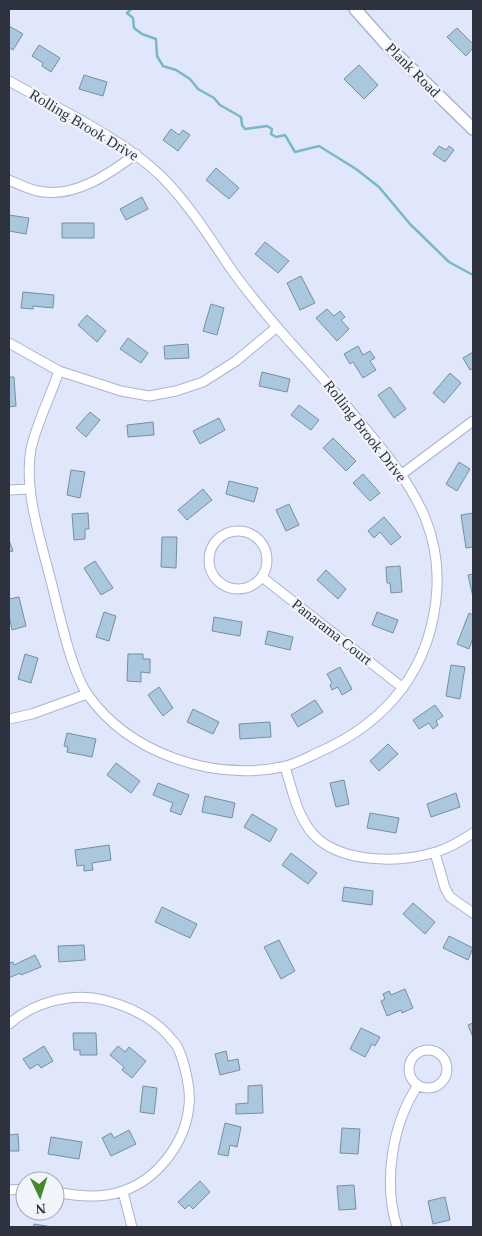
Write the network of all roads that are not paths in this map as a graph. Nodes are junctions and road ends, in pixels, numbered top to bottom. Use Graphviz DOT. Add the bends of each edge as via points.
graph roads {
  1 [pos="355,9"];
  2 [pos="9,81"];
  3 [pos="473,129"];
  4 [pos="136,154"];
  5 [pos="9,180"];
  6 [pos="277,327"];
  7 [pos="9,343"];
  8 [pos="59,371"];
  9 [pos="473,421"];
  10 [pos="402,474"];
  11 [pos="30,489"];
  12 [pos="9,490"];
  13 [pos="262,577"];
  14 [pos="403,688"];
  15 [pos="87,694"];
  16 [pos="9,719"];
  17 [pos="285,767"];
  18 [pos="473,833"];
  19 [pos="434,853"];
  20 [pos="473,913"];
  21 [pos="9,1024"];
  22 [pos="418,1085"];
  23 [pos="122,1192"];
  24 [pos="65,1193"];
  25 [pos="132,1227"];
  26 [pos="396,1227"];
  1 -- 3 [label="street, Plank Road"];
  2 -- 4 [label="street, Rolling Brook Drive"];
  4 -- 5 [label="street" via="86,186 56,193 37,191"];
  4 -- 6 [label="street, Rolling Brook Drive" via="164,179"];
  6 -- 8 [label="street" via="211,377 176,391 149,396 121,391"];
  6 -- 10 [label="street, Rolling Brook Drive" via="322,376"];
  7 -- 8 [label="street"];
  8 -- 11 [label="street, Rolling Brook Drive" via="32,447"];
  9 -- 10 [label="street"];
  10 -- 14 [label="street, Rolling Brook Drive" via="426,520 434,547 437,578 436,610 424,649"];
  11 -- 12 [label="street"];
  11 -- 15 [label="street, Rolling Brook Drive" via="64,629"];
  13 -- 13 [label="street" via="242,589 221,583 209,564 209,552 214,542 234,530 256,536 264,544 267,555 267,567"];
  13 -- 14 [label="street, Panarama Court"];
  14 -- 17 [label="street, Rolling Brook Drive" via="377,716 353,735"];
  15 -- 16 [label="street"];
  15 -- 17 [label="street, Rolling Brook Drive" via="112,721 144,745 176,760 230,770"];
  17 -- 19 [label="street" via="298,810 313,834 334,850 361,858 392,859"];
  18 -- 19 [label="street" via="459,843"];
  19 -- 20 [label="street" via="450,897"];
  21 -- 23 [label="street" via="40,1006 66,998 88,996 122,1004 156,1022 176,1045 186,1077 189,1105 182,1132 169,1158 147,1178"];
  22 -- 22 [label="street" via="433,1086 444,1077 445,1062 439,1054 428,1050 414,1056 409,1072"];
  22 -- 26 [label="street" via="409,1098 392,1149 390,1182"];
  23 -- 24 [label="street" via="92,1196"];
  23 -- 25 [label="street"];
}
